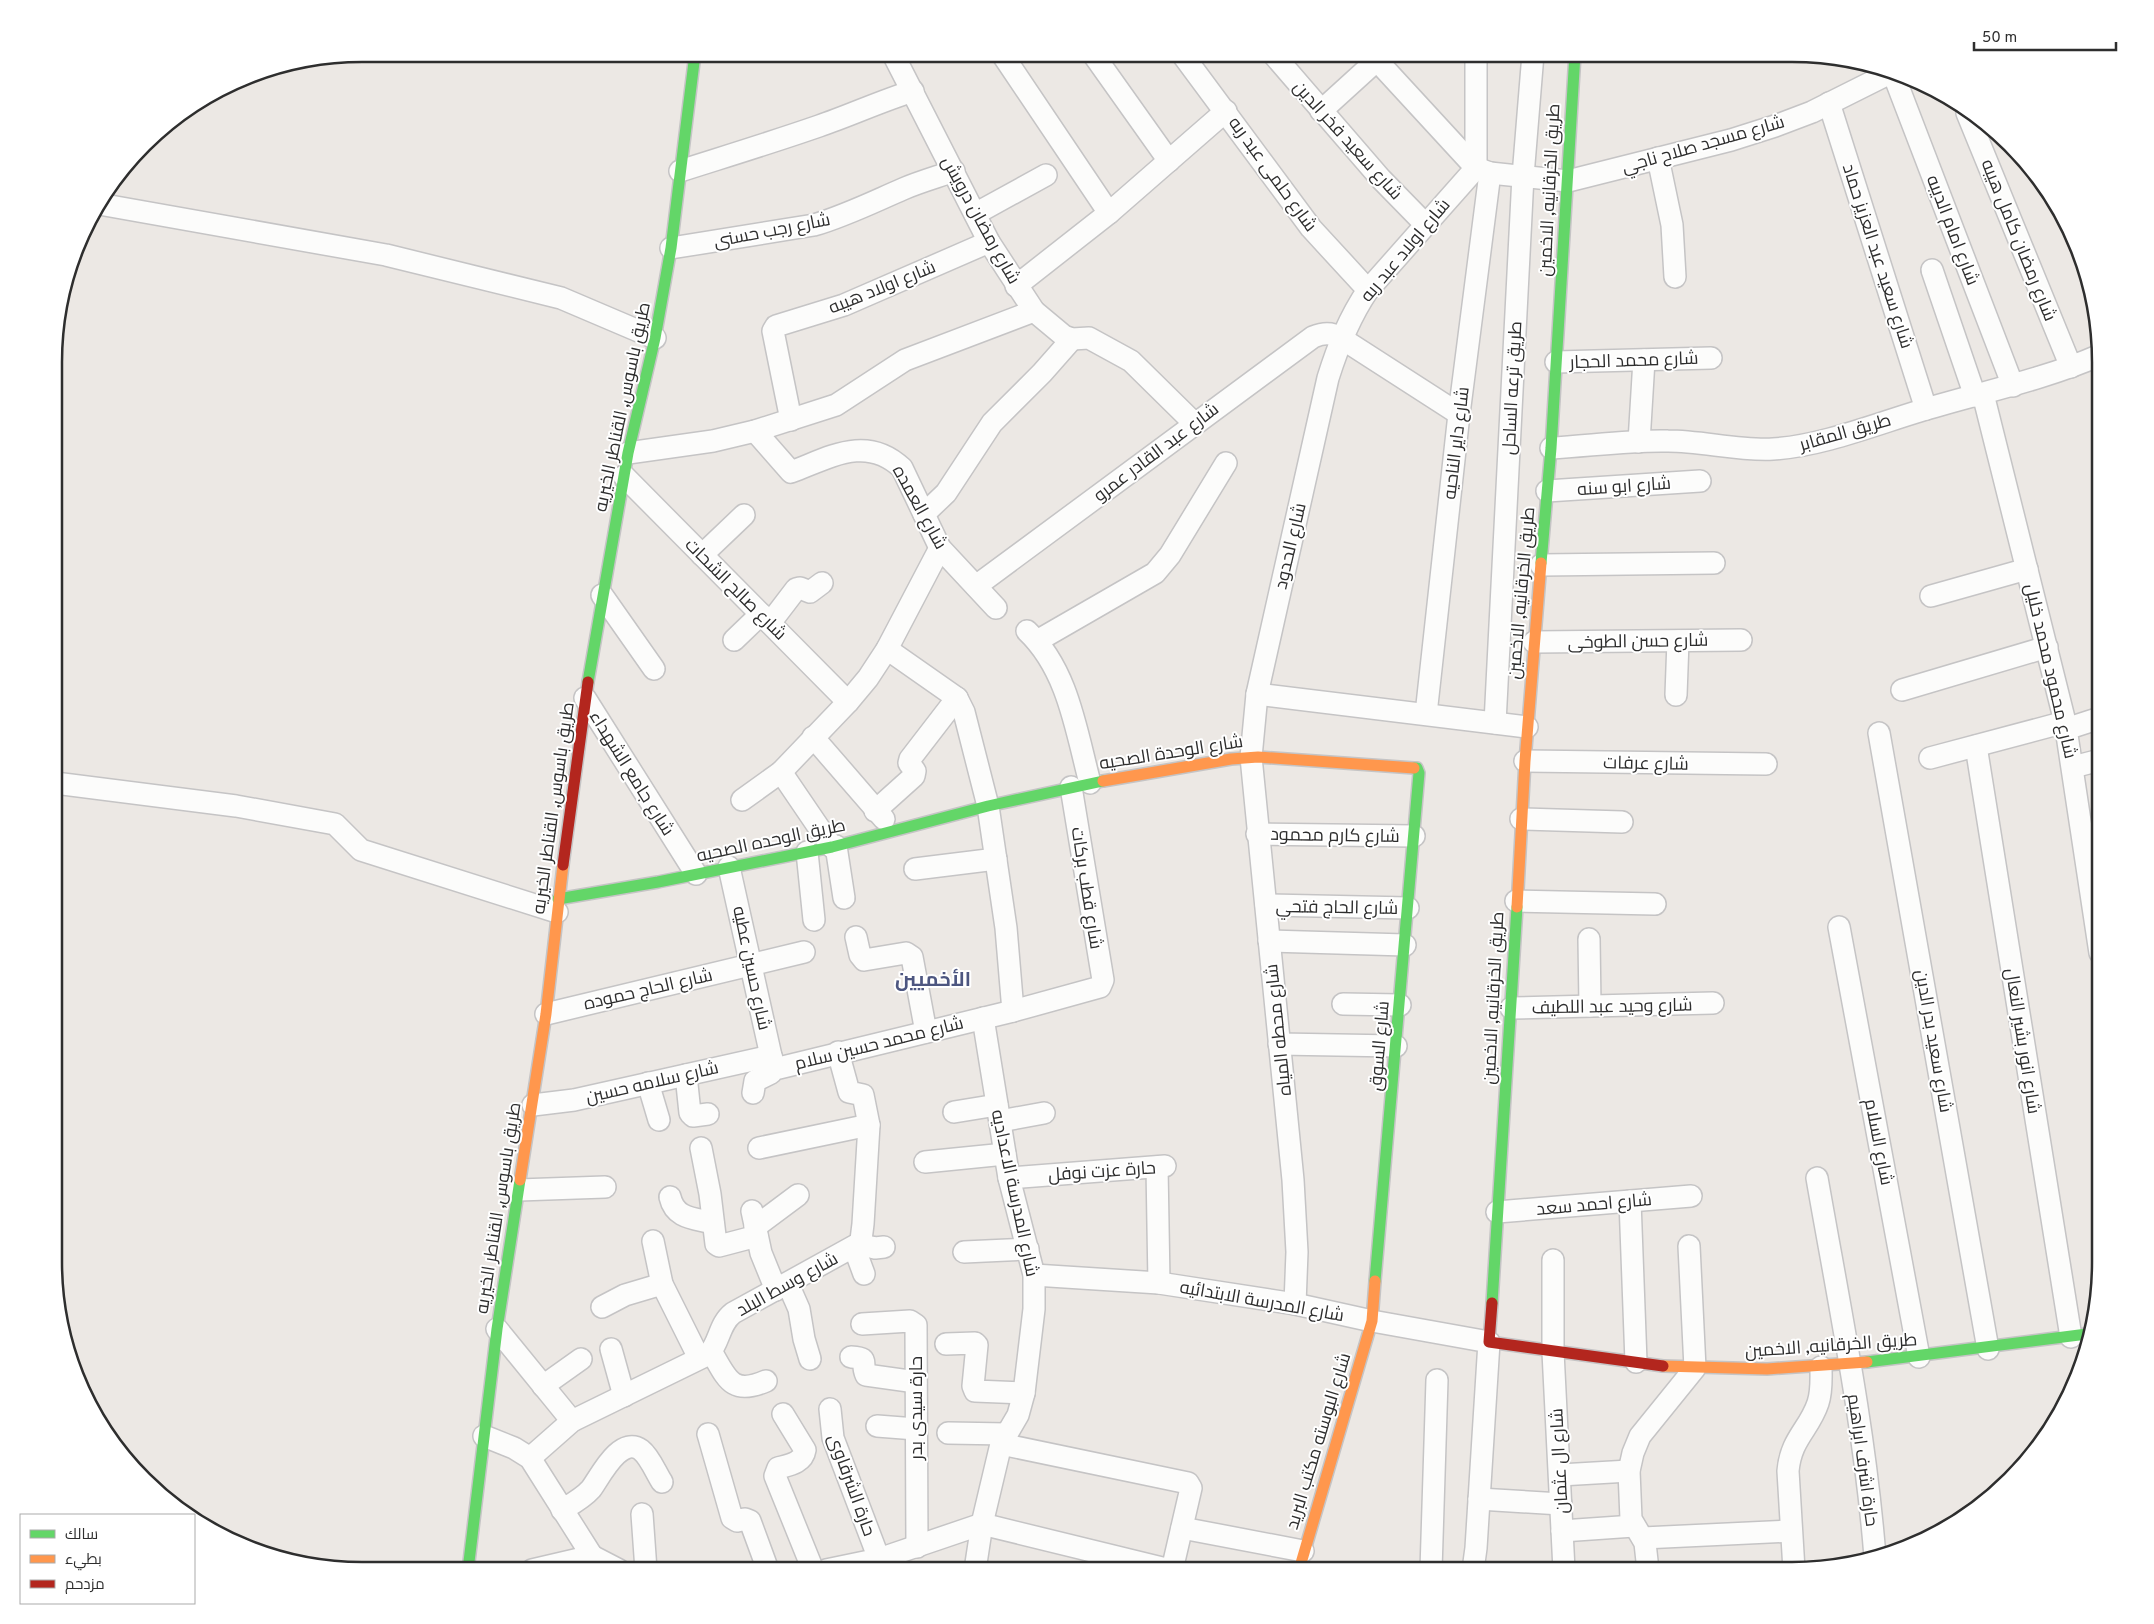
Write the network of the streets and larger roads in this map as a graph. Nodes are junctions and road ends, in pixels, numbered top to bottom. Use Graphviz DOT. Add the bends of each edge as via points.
graph roads {
  1 [pos="694,62"];
  2 [pos="897,62"];
  3 [pos="1007,62"];
  4 [pos="1099,62"];
  5 [pos="1188,62"];
  6 [pos="1280,62"];
  7 [pos="1370,62"];
  8 [pos="1378,62"];
  9 [pos="1476,62"];
  10 [pos="1532,62"];
  11 [pos="1575,62"];
  12 [pos="1884,77"];
  13 [pos="1895,81"];
  14 [pos="913,91"];
  15 [pos="1829,103"];
  16 [pos="1226,111"];
  17 [pos="1321,111"];
  18 [pos="1970,121"];
  19 [pos="1658,158"];
  20 [pos="1169,161"];
  21 [pos="1483,170"];
  22 [pos="680,171"];
  23 [pos="954,172"];
  24 [pos="1046,175"];
  25 [pos="1523,176"];
  26 [pos="1568,181"];
  27 [pos="107,206"];
  28 [pos="1109,212"];
  29 [pos="975,214"];
  30 [pos="1425,224"];
  31 [pos="989,242"];
  32 [pos="671,248"];
  33 [pos="1932,270"];
  34 [pos="1675,277"];
  35 [pos="1016,286"];
  36 [pos="1368,290"];
  37 [pos="1034,311"];
  38 [pos="655,338"];
  39 [pos="1341,338"];
  40 [pos="1072,339"];
  41 [pos="1710,358"];
  42 [pos="2092,358"];
  43 [pos="1644,360"];
  44 [pos="1556,362"];
  45 [pos="2071,367"];
  46 [pos="2013,386"];
  47 [pos="1979,395"];
  48 [pos="1926,409"];
  49 [pos="1459,414"];
  50 [pos="791,420"];
  51 [pos="1195,424"];
  52 [pos="755,431"];
  53 [pos="1639,442"];
  54 [pos="1551,448"];
  55 [pos="628,453"];
  56 [pos="1226,463"];
  57 [pos="624,476"];
  58 [pos="1700,481"];
  59 [pos="1547,491"];
  60 [pos="924,514"];
  61 [pos="744,515"];
  62 [pos="940,548"];
  63 [pos="702,555"];
  64 [pos="1714,563"];
  65 [pos="1541,565"];
  66 [pos="2027,569"];
  67 [pos="822,583"];
  68 [pos="976,586"];
  69 [pos="602,595"];
  70 [pos="1931,596"];
  71 [pos="996,608"];
  72 [pos="765,619"];
  73 [pos="734,640"];
  74 [pos="1741,640"];
  75 [pos="1678,641"];
  76 [pos="1534,642"];
  77 [pos="2047,648"];
  78 [pos="887,649"];
  79 [pos="654,669"];
  80 [pos="1902,690"];
  81 [pos="1257,694"];
  82 [pos="1676,695"];
  83 [pos="585,698"];
  84 [pos="957,698"];
  85 [pos="848,702"];
  86 [pos="1426,714"];
  87 [pos="2092,720"];
  88 [pos="1495,722"];
  89 [pos="2066,726"];
  90 [pos="1527,727"];
  91 [pos="1879,733"];
  92 [pos="813,738"];
  93 [pos="1976,746"];
  94 [pos="1250,757"];
  95 [pos="1930,758"];
  96 [pos="1525,761"];
  97 [pos="2092,762"];
  98 [pos="1766,764"];
  99 [pos="2073,767"];
  100 [pos="781,772"];
  101 [pos="1419,773"];
  102 [pos="62,784"];
  103 [pos="1080,785"];
  104 [pos="742,800"];
  105 [pos="988,806"];
  106 [pos="875,811"];
  107 [pos="1521,819"];
  108 [pos="1622,822"];
  109 [pos="895,830"];
  110 [pos="1257,834"];
  111 [pos="1414,836"];
  112 [pos="834,847"];
  113 [pos="807,852"];
  114 [pos="996,859"];
  115 [pos="730,867"];
  116 [pos="915,869"];
  117 [pos="696,874"];
  118 [pos="844,898"];
  119 [pos="2092,898"];
  120 [pos="1516,901"];
  121 [pos="1655,904"];
  122 [pos="557,905"];
  123 [pos="1266,905"];
  124 [pos="1408,908"];
  125 [pos="814,920"];
  126 [pos="1839,927"];
  127 [pos="856,938"];
  128 [pos="1589,939"];
  129 [pos="1269,941"];
  130 [pos="1405,945"];
  131 [pos="804,952"];
  132 [pos="751,965"];
  133 [pos="1100,987"];
  134 [pos="1713,1003"];
  135 [pos="1343,1004"];
  136 [pos="1400,1005"];
  137 [pos="1590,1006"];
  138 [pos="1511,1008"];
  139 [pos="1013,1011"];
  140 [pos="546,1014"];
  141 [pos="983,1018"];
  142 [pos="926,1032"];
  143 [pos="1279,1044"];
  144 [pos="1396,1046"];
  145 [pos="838,1052"];
  146 [pos="773,1063"];
  147 [pos="686,1074"];
  148 [pos="648,1083"];
  149 [pos="753,1094"];
  150 [pos="533,1105"];
  151 [pos="954,1112"];
  152 [pos="998,1113"];
  153 [pos="1044,1113"];
  154 [pos="708,1114"];
  155 [pos="659,1120"];
  156 [pos="869,1125"];
  157 [pos="701,1148"];
  158 [pos="759,1148"];
  159 [pos="1005,1154"];
  160 [pos="925,1162"];
  161 [pos="1009,1178"];
  162 [pos="1817,1178"];
  163 [pos="605,1187"];
  164 [pos="519,1190"];
  165 [pos="798,1195"];
  166 [pos="1691,1196"];
  167 [pos="670,1197"];
  168 [pos="1630,1201"];
  169 [pos="1497,1212"];
  170 [pos="713,1223"];
  171 [pos="754,1224"];
  172 [pos="653,1242"];
  173 [pos="856,1246"];
  174 [pos="1690,1246"];
  175 [pos="884,1247"];
  176 [pos="1028,1249"];
  177 [pos="964,1252"];
  178 [pos="1553,1260"];
  179 [pos="864,1274"];
  180 [pos="1034,1275"];
  181 [pos="1159,1282"];
  182 [pos="662,1284"];
  183 [pos="782,1287"];
  184 [pos="1295,1304"];
  185 [pos="602,1307"];
  186 [pos="1372,1321"];
  187 [pos="862,1324"];
  188 [pos="497,1328"];
  189 [pos="2079,1336"];
  190 [pos="1488,1342"];
  191 [pos="946,1344"];
  192 [pos="611,1349"];
  193 [pos="1988,1349"];
  194 [pos="1553,1352"];
  195 [pos="705,1355"];
  196 [pos="850,1357"];
  197 [pos="1919,1357"];
  198 [pos="581,1359"];
  199 [pos="810,1359"];
  200 [pos="1636,1362"];
  201 [pos="1849,1364"];
  202 [pos="1821,1367"];
  203 [pos="1695,1368"];
  204 [pos="1437,1380"];
  205 [pos="766,1381"];
  206 [pos="916,1382"];
  207 [pos="543,1386"];
  208 [pos="1024,1393"];
  209 [pos="624,1396"];
  210 [pos="782,1414"];
  211 [pos="572,1421"];
  212 [pos="878,1426"];
  213 [pos="916,1429"];
  214 [pos="948,1433"];
  215 [pos="708,1434"];
  216 [pos="484,1436"];
  217 [pos="798,1439"];
  218 [pos="1004,1439"];
  219 [pos="530,1458"];
  220 [pos="1629,1471"];
  221 [pos="1560,1475"];
  222 [pos="662,1482"];
  223 [pos="1478,1499"];
  224 [pos="1562,1504"];
  225 [pos="562,1510"];
  226 [pos="642,1514"];
  227 [pos="982,1524"];
  228 [pos="1182,1528"];
  229 [pos="1562,1530"];
  230 [pos="1792,1531"];
  231 [pos="1638,1532"];
  232 [pos="916,1547"];
  233 [pos="1873,1550"];
  234 [pos="592,1556"];
  235 [pos="879,1559"];
  236 [pos="1301,1561"];
  237 [pos="469,1562"];
  238 [pos="566,1562"];
  239 [pos="604,1562"];
  240 [pos="645,1562"];
  241 [pos="765,1562"];
  242 [pos="810,1562"];
  243 [pos="865,1562"];
  244 [pos="976,1562"];
  245 [pos="1138,1562"];
  246 [pos="1173,1562"];
  247 [pos="1431,1562"];
  248 [pos="1474,1562"];
  249 [pos="1564,1562"];
  250 [pos="1646,1562"];
  251 [pos="1794,1562"];
  1 -- 22 [label="street, طريق باسوس, القناطر الخيريه"];
  2 -- 14 [label="street, شارع رمضان درويش"];
  3 -- 28 [label="street"];
  4 -- 20 [label="street"];
  5 -- 16 [label="street, شارع حلمى عبد ربه"];
  6 -- 17 [label="street, شارع سعيد فخر الدين"];
  7 -- 17 [label="street"];
  8 -- 21 [label="street"];
  9 -- 21 [label="street, شارع داير الناحيه"];
  10 -- 25 [label="street, طريق ترعه الساحل"];
  11 -- 26 [label="street, طريق الخرقانيه, الاخمين"];
  12 -- 15 [label="street, شارع مسجد صلاح ناجي"];
  13 -- 46 [label="street, شارع امام الديبه"];
  14 -- 22 [label="street" via="819,126"];
  14 -- 23 [label="street, شارع رمضان درويش"];
  15 -- 19 [label="street, شارع مسجد صلاح ناجي" via="1775,126"];
  15 -- 48 [label="street, شارع سعيد عبد العزيز حماد"];
  16 -- 20 [label="street"];
  16 -- 36 [label="street, شارع حلمى عبد ربه" via="1311,228"];
  17 -- 30 [label="street, شارع سعيد فخر الدين"];
  18 -- 45 [label="street, شارع رمضان كامل هيبه"];
  19 -- 26 [label="street, شارع مسجد صلاح ناجي"];
  19 -- 34 [label="street" via="1672,226"];
  20 -- 28 [label="street"];
  21 -- 25 [label="street"];
  21 -- 30 [label="street, شارع اولاد عبد ربه"];
  21 -- 49 [label="street, شارع داير الناحيه"];
  22 -- 32 [label="street, طريق باسوس, القناطر الخيريه"];
  23 -- 29 [label="street, شارع رمضان درويش"];
  23 -- 32 [label="street, شارع رجب حسنى" via="904,189 833,220"];
  24 -- 29 [label="street"];
  25 -- 26 [label="street"];
  25 -- 88 [label="street, طريق ترعه الساحل"];
  26 -- 44 [label="street, طريق الخرقانيه, الاخمين"];
  27 -- 38 [label="street" via="386,255 561,298"];
  28 -- 35 [label="street"];
  29 -- 31 [label="street, شارع رمضان درويش"];
  30 -- 36 [label="street, شارع اولاد عبد ربه"];
  31 -- 35 [label="street, شارع رمضان درويش"];
  31 -- 50 [label="street, شارع اولاد هيبه" via="844,304 773,328"];
  32 -- 38 [label="street, طريق باسوس, القناطر الخيريه"];
  33 -- 47 [label="street, شارع محمود محمد خليل"];
  35 -- 37 [label="street, شارع رمضان درويش"];
  36 -- 39 [label="street, شارع اولاد عبد ربه"];
  37 -- 40 [label="street, شارع رمضان درويش"];
  37 -- 50 [label="street" via="905,360 836,405"];
  38 -- 55 [label="street, طريق باسوس, القناطر الخيريه"];
  39 -- 49 [label="street"];
  39 -- 51 [label="street, شارع عبد القادر عمرو" via="1329,333 1312,337"];
  39 -- 81 [label="street, شارع الحدود" via="1328,378"];
  40 -- 51 [label="street, شارع رمضان درويش" via="1090,338 1131,361"];
  40 -- 60 [label="street" via="992,423 946,493"];
  41 -- 43 [label="street, شارع محمد الحجار"];
  42 -- 45 [label="street, طريق المقابر"];
  43 -- 44 [label="street, شارع محمد الحجار"];
  43 -- 53 [label="street"];
  44 -- 54 [label="street, طريق الخرقانيه, الاخمين"];
  45 -- 46 [label="street, طريق المقابر"];
  46 -- 47 [label="street, طريق المقابر"];
  47 -- 48 [label="street, طريق المقابر"];
  47 -- 66 [label="street, شارع محمود محمد خليل"];
  48 -- 53 [label="street, طريق المقابر" via="1818,443 1772,450 1668,441"];
  49 -- 86 [label="street, شارع داير الناحيه"];
  50 -- 52 [label="street"];
  51 -- 68 [label="street, شارع عبد القادر عمرو"];
  52 -- 55 [label="street" via="704,443"];
  52 -- 60 [label="street, شارع العمده" via="791,472 848,450 872,452 892,459 902,468"];
  53 -- 54 [label="street, طريق المقابر"];
  54 -- 59 [label="street, طريق الخرقانيه, الاخمين"];
  55 -- 57 [label="street, طريق باسوس, القناطر الخيريه"];
  56 -- 103 [label="street, شارع قطب بركات" via="1170,555 1155,573 1032,636 1050,658 1066,693"];
  57 -- 63 [label="street, شارع صالح الشحات"];
  57 -- 69 [label="street, طريق باسوس, القناطر الخيريه"];
  58 -- 59 [label="street, شارع ابو سنه"];
  59 -- 65 [label="street, طريق الخرقانيه, الاخمين"];
  60 -- 62 [label="street, شارع العمده"];
  61 -- 63 [label="street"];
  62 -- 68 [label="street, شارع العمده"];
  62 -- 78 [label="street"];
  63 -- 72 [label="street, شارع صالح الشحات"];
  64 -- 65 [label="street"];
  65 -- 76 [label="street, طريق الخرقانيه, الاخمين"];
  66 -- 70 [label="street"];
  66 -- 77 [label="street, شارع محمود محمد خليل"];
  67 -- 72 [label="street" via="809,592 797,589"];
  68 -- 71 [label="street, شارع العمده"];
  69 -- 79 [label="street"];
  69 -- 83 [label="street, طريق باسوس, القناطر الخيريه"];
  72 -- 73 [label="street"];
  72 -- 85 [label="street, شارع صالح الشحات"];
  74 -- 75 [label="street, شارع حسن الطوخى"];
  75 -- 76 [label="street, شارع حسن الطوخى"];
  75 -- 82 [label="street"];
  76 -- 90 [label="street, طريق الخرقانيه, الاخمين"];
  77 -- 80 [label="street"];
  77 -- 89 [label="street, شارع محمود محمد خليل"];
  78 -- 84 [label="street"];
  78 -- 85 [label="street"];
  81 -- 86 [label="street"];
  81 -- 94 [label="street, شارع الحدود"];
  83 -- 117 [label="street, شارع جامع الشهداء"];
  83 -- 122 [label="street, طريق باسوس, القناطر الخيريه"];
  84 -- 105 [label="street" via="964,712"];
  84 -- 106 [label="street" via="910,759 914,776"];
  85 -- 92 [label="street"];
  86 -- 88 [label="street"];
  87 -- 89 [label="street"];
  88 -- 90 [label="street"];
  89 -- 93 [label="street"];
  89 -- 99 [label="street, شارع محمود محمد خليل"];
  90 -- 96 [label="street, طريق الخرقانيه, الاخمين"];
  91 -- 193 [label="street, شارع سعيد بدر الدين"];
  92 -- 100 [label="street"];
  92 -- 106 [label="street"];
  93 -- 95 [label="street"];
  93 -- 189 [label="street, شارع انور بشير النعال"];
  94 -- 101 [label="street, شارع الوحدة الصحيه" via="1415,767"];
  94 -- 103 [label="street, شارع الوحدة الصحيه"];
  94 -- 110 [label="street, شارع محطه المياه"];
  96 -- 98 [label="street, شارع عرفات"];
  96 -- 107 [label="street, طريق الخرقانيه, الاخمين"];
  97 -- 99 [label="street"];
  99 -- 119 [label="street, شارع محمود محمد خليل"];
  100 -- 104 [label="street"];
  100 -- 112 [label="street"];
  101 -- 111 [label="street, شارع السوق"];
  102 -- 122 [label="street" via="236,806 335,824 361,850"];
  103 -- 105 [label="street, شارع الوحدة الصحيه"];
  103 -- 133 [label="street, شارع قطب بركات" via="1103,980"];
  105 -- 109 [label="street, طريق الوحده الصحيه"];
  105 -- 114 [label="street"];
  106 -- 109 [label="street"];
  107 -- 108 [label="street"];
  107 -- 120 [label="street, طريق الخرقانيه, الاخمين"];
  109 -- 112 [label="street, طريق الوحده الصحيه"];
  110 -- 111 [label="street, شارع كارم محمود"];
  110 -- 123 [label="street, شارع محطه المياه"];
  111 -- 124 [label="street, شارع السوق"];
  112 -- 113 [label="street, طريق الوحده الصحيه"];
  112 -- 118 [label="street"];
  113 -- 115 [label="street, طريق الوحده الصحيه"];
  113 -- 125 [label="street"];
  114 -- 116 [label="street"];
  114 -- 139 [label="street"];
  115 -- 117 [label="street, طريق الوحده الصحيه"];
  115 -- 132 [label="street, شارع حسين عطيه"];
  117 -- 122 [label="street, طريق الوحده الصحيه"];
  120 -- 121 [label="street"];
  120 -- 138 [label="street, طريق الخرقانيه, الاخمين"];
  122 -- 140 [label="street, طريق باسوس, القناطر الخيريه"];
  123 -- 124 [label="street, شارع الحاج فتحي"];
  123 -- 129 [label="street, شارع محطه المياه"];
  124 -- 130 [label="street, شارع السوق"];
  126 -- 197 [label="street, شارع السلام"];
  127 -- 142 [label="street" via="864,960 906,953 912,957"];
  128 -- 137 [label="street"];
  129 -- 130 [label="street"];
  129 -- 143 [label="street, شارع محطه المياه"];
  130 -- 136 [label="street, شارع السوق"];
  131 -- 132 [label="street, شارع الحاج حموده"];
  132 -- 140 [label="street, شارع الحاج حموده"];
  132 -- 146 [label="street, شارع حسين عطيه"];
  133 -- 139 [label="street, شارع محمد حسين سلام"];
  134 -- 137 [label="street, شارع وحيد عبد اللطيف"];
  135 -- 136 [label="street"];
  136 -- 144 [label="street, شارع السوق"];
  137 -- 138 [label="street, شارع وحيد عبد اللطيف"];
  138 -- 169 [label="street, طريق الخرقانيه, الاخمين"];
  139 -- 141 [label="street, شارع محمد حسين سلام"];
  140 -- 150 [label="street, طريق باسوس, القناطر الخيريه"];
  141 -- 142 [label="street, شارع محمد حسين سلام"];
  141 -- 152 [label="street, شارع المدرسة الاعداديه"];
  142 -- 145 [label="street, شارع محمد حسين سلام"];
  143 -- 144 [label="street"];
  143 -- 184 [label="street, شارع محطه المياه" via="1297,1243"];
  144 -- 186 [label="street, شارع السوق"];
  145 -- 146 [label="street, شارع محمد حسين سلام"];
  145 -- 156 [label="street, شارع وسط البلد" via="849,1092 863,1095"];
  146 -- 147 [label="street, شارع سلامه حسين"];
  146 -- 149 [label="street" via="768,1075 755,1081"];
  147 -- 148 [label="street, شارع سلامه حسين"];
  147 -- 154 [label="street" via="690,1114"];
  148 -- 150 [label="street, شارع سلامه حسين" via="574,1100"];
  148 -- 155 [label="street"];
  150 -- 164 [label="street, طريق باسوس, القناطر الخيريه"];
  151 -- 152 [label="street"];
  152 -- 153 [label="street"];
  152 -- 159 [label="street, شارع المدرسة الاعداديه"];
  156 -- 158 [label="street"];
  156 -- 173 [label="street, شارع وسط البلد" via="863,1224 861,1240"];
  157 -- 170 [label="street"];
  159 -- 160 [label="street"];
  159 -- 161 [label="street, شارع المدرسة الاعداديه"];
  161 -- 176 [label="street, شارع المدرسة الاعداديه"];
  161 -- 181 [label="street, حارة عزت نوفل" via="1161,1167"];
  162 -- 201 [label="street, حارة اشرف ابراهيم"];
  163 -- 164 [label="street"];
  164 -- 188 [label="street, طريق باسوس, القناطر الخيريه"];
  165 -- 171 [label="street"];
  166 -- 168 [label="street, شارع احمد سعد"];
  167 -- 170 [label="street" via="672,1206 680,1214"];
  168 -- 169 [label="street, شارع احمد سعد"];
  168 -- 200 [label="street"];
  169 -- 190 [label="street, طريق الخرقانيه, الاخمين"];
  170 -- 171 [label="street" via="718,1246"];
  171 -- 183 [label="street" via="765,1263"];
  172 -- 182 [label="street"];
  173 -- 175 [label="street"];
  173 -- 179 [label="street"];
  173 -- 183 [label="street, شارع وسط البلد"];
  174 -- 203 [label="street"];
  176 -- 177 [label="street"];
  176 -- 180 [label="street, شارع المدرسة الاعداديه"];
  178 -- 194 [label="street, شارع ال عثمان"];
  180 -- 181 [label="street, شارع المدرسة الابتدائيه"];
  180 -- 208 [label="street, شارع المدرسة الاعداديه" via="1034,1309"];
  181 -- 184 [label="street, شارع المدرسة الابتدائيه"];
  182 -- 185 [label="street" via="625,1295"];
  182 -- 195 [label="street"];
  183 -- 195 [label="street, شارع وسط البلد" via="726,1319 719,1339"];
  183 -- 199 [label="street" via="799,1309"];
  184 -- 186 [label="street, شارع المدرسة الابتدائيه"];
  186 -- 190 [label="street, شارع المدرسة الابتدائيه"];
  186 -- 236 [label="street, شارع البوسته مكتب البريد"];
  187 -- 206 [label="street, حارة سيدى بدر" via="910,1321 915,1324"];
  188 -- 207 [label="street"];
  188 -- 216 [label="street, طريق باسوس, القناطر الخيريه"];
  189 -- 193 [label="street, طريق الخرقانيه, الاخمين"];
  190 -- 194 [label="street, طريق الخرقانيه, الاخمين"];
  190 -- 223 [label="street"];
  191 -- 208 [label="street" via="977,1345 975,1391"];
  192 -- 209 [label="street"];
  193 -- 197 [label="street, طريق الخرقانيه, الاخمين"];
  194 -- 200 [label="street, طريق الخرقانيه, الاخمين"];
  194 -- 221 [label="street, شارع ال عثمان"];
  195 -- 205 [label="street" via="733,1385 753,1386"];
  195 -- 209 [label="street"];
  196 -- 206 [label="street" via="864,1360 866,1375"];
  197 -- 201 [label="street, طريق الخرقانيه, الاخمين"];
  198 -- 207 [label="street"];
  200 -- 203 [label="street, طريق الخرقانيه, الاخمين"];
  201 -- 202 [label="street, طريق الخرقانيه, الاخمين"];
  201 -- 233 [label="street, حارة اشرف ابراهيم" via="1867,1471"];
  202 -- 203 [label="street, طريق الخرقانيه, الاخمين"];
  202 -- 230 [label="street" via="1822,1385 1818,1402 1789,1457"];
  203 -- 220 [label="street" via="1640,1436"];
  204 -- 247 [label="street"];
  206 -- 213 [label="street, حارة سيدى بدر"];
  207 -- 211 [label="street"];
  208 -- 218 [label="street, شارع المدرسة الاعداديه" via="1018,1415"];
  209 -- 211 [label="street"];
  210 -- 217 [label="street"];
  211 -- 219 [label="street"];
  212 -- 213 [label="street"];
  213 -- 232 [label="street, حارة سيدى بدر"];
  214 -- 218 [label="street"];
  215 -- 241 [label="street" via="732,1518 750,1521"];
  216 -- 219 [label="street"];
  216 -- 237 [label="street, طريق باسوس, القناطر الخيريه"];
  217 -- 235 [label="street, حارة الشرقاوى" via="830,1420"];
  217 -- 242 [label="street" via="805,1450 804,1456 800,1461 778,1468 775,1476"];
  218 -- 227 [label="street, شارع المدرسة الاعداديه"];
  218 -- 228 [label="street" via="1188,1483 1191,1488"];
  219 -- 225 [label="street"];
  220 -- 221 [label="street"];
  220 -- 231 [label="street" via="1631,1519"];
  221 -- 224 [label="street, شارع ال عثمان"];
  222 -- 225 [label="street" via="642,1451 626,1448 605,1468 590,1490"];
  223 -- 224 [label="street"];
  223 -- 248 [label="street"];
  224 -- 229 [label="street, شارع ال عثمان"];
  225 -- 234 [label="street"];
  226 -- 240 [label="street"];
  227 -- 232 [label="street"];
  227 -- 244 [label="street, شارع المدرسة الاعداديه"];
  227 -- 245 [label="street"];
  228 -- 236 [label="street"];
  228 -- 246 [label="street"];
  229 -- 231 [label="street"];
  229 -- 249 [label="street, شارع ال عثمان"];
  230 -- 231 [label="street"];
  230 -- 251 [label="street"];
  231 -- 250 [label="street"];
  232 -- 235 [label="street"];
  234 -- 238 [label="street"];
  234 -- 239 [label="street"];
  235 -- 243 [label="street"];
}
